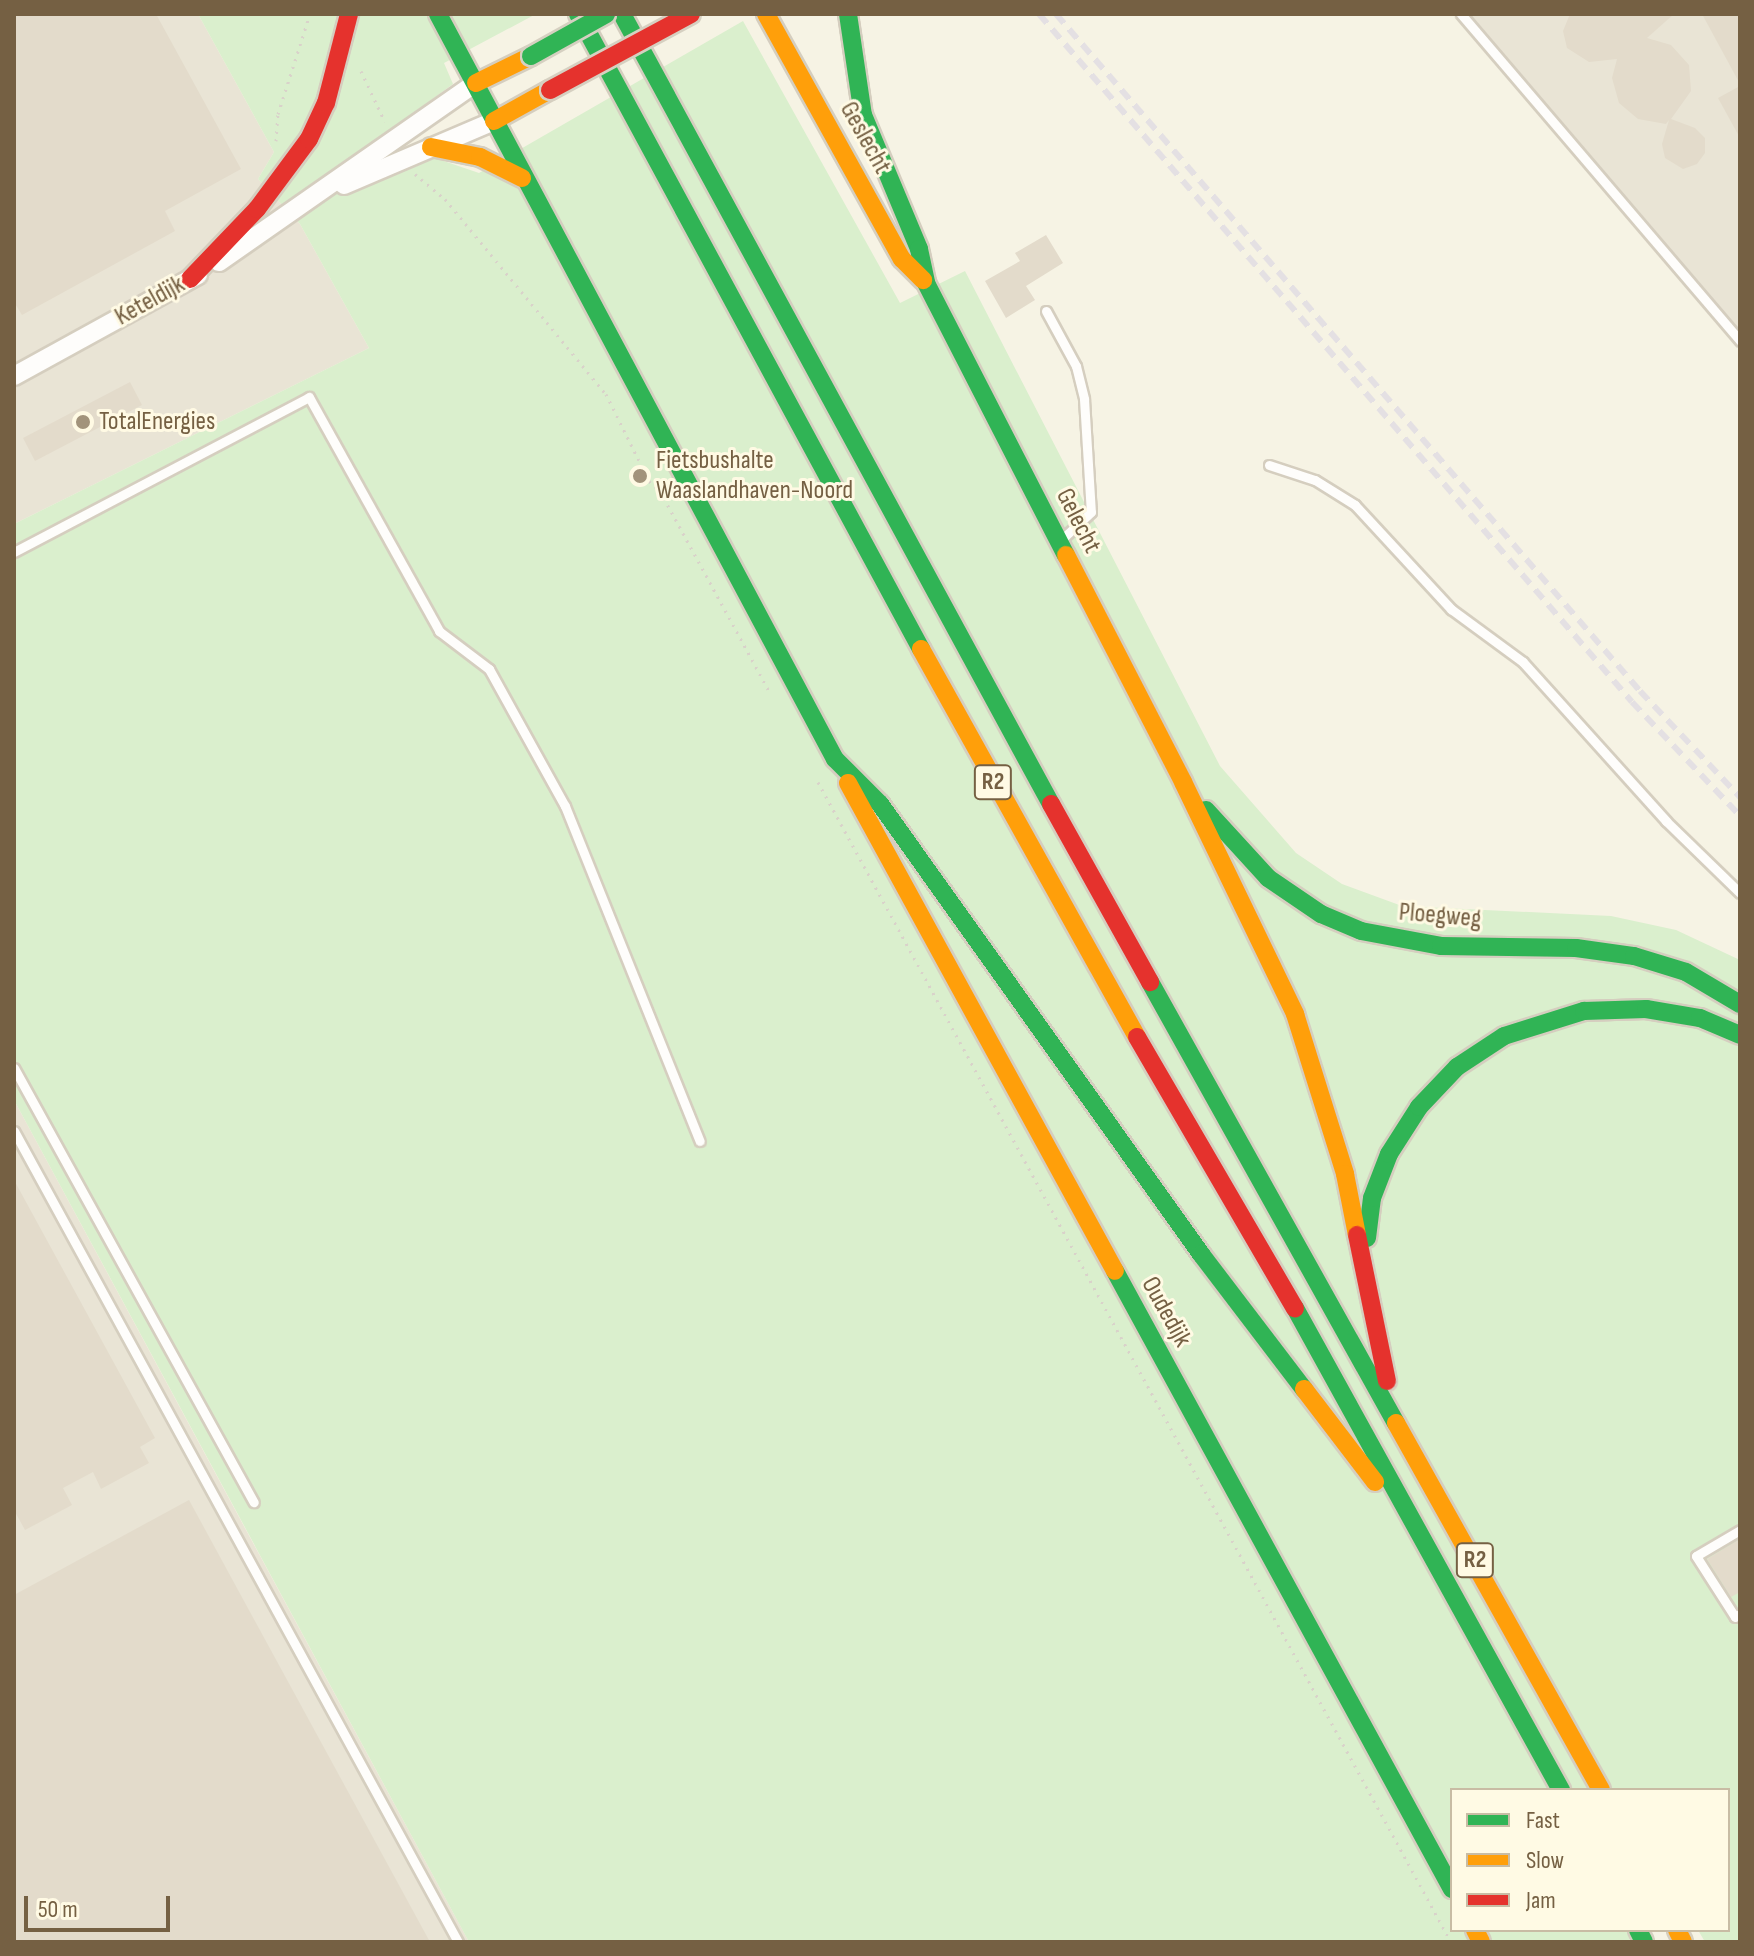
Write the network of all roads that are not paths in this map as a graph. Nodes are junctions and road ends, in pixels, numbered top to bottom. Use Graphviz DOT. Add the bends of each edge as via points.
graph roads {
  1 [pos="349,14"];
  2 [pos="438,14"];
  3 [pos="578,14"];
  4 [pos="606,14"];
  5 [pos="622,14"];
  6 [pos="691,14"];
  7 [pos="766,14"];
  8 [pos="848,14"];
  9 [pos="1461,14"];
  10 [pos="476,83"];
  11 [pos="494,121"];
  12 [pos="431,147"];
  13 [pos="522,178"];
  14 [pos="282,219"];
  15 [pos="190,279"];
  16 [pos="926,283"];
  17 [pos="1046,311"];
  18 [pos="1740,341"];
  19 [pos="14,376"];
  20 [pos="1269,465"];
  21 [pos="1060,542"];
  22 [pos="14,552"];
  23 [pos="835,759"];
  24 [pos="1183,782"];
  25 [pos="1740,893"];
  26 [pos="1740,1004"];
  27 [pos="1740,1035"];
  28 [pos="14,1068"];
  29 [pos="14,1131"];
  30 [pos="700,1141"];
  31 [pos="1365,1258"];
  32 [pos="1392,1409"];
  33 [pos="254,1502"];
  34 [pos="1740,1530"];
  35 [pos="1423,1540"];
  36 [pos="1740,1614"];
  37 [pos="1560,1788"];
  38 [pos="1600,1788"];
  39 [pos="1450,1885"];
  40 [pos="458,1942"];
  1 -- 15 [label="main road" via="326,103 309,139 257,209"];
  2 -- 10 [label="main road, Oudedijk"];
  3 -- 35 [label="main road, R2" via="1043,875"];
  4 -- 10 [label="main road, bridge"];
  5 -- 32 [label="main road, R2" via="1081,859"];
  6 -- 11 [label="main road, bridge"];
  7 -- 16 [label="main road, Geslecht" via="902,259"];
  8 -- 16 [label="main road" via="863,115 919,249"];
  9 -- 18 [label="lane"];
  10 -- 11 [label="main road, Oudedijk"];
  10 -- 14 [label="street, Keteldijk"];
  11 -- 12 [label="street, Keteldijk"];
  11 -- 13 [label="main road, Oudedijk"];
  12 -- 13 [label="main road" via="480,157"];
  12 -- 14 [label="street, Keteldijk" via="357,178"];
  13 -- 23 [label="main road, Oudedijk"];
  14 -- 15 [label="street, Keteldijk"];
  15 -- 19 [label="street, Keteldijk"];
  16 -- 21 [label="main road, Gelecht"];
  17 -- 21 [label="lane" via="1082,383 1091,512"];
  20 -- 25 [label="lane" via="1315,480 1355,505 1451,609 1523,662 1666,821"];
  21 -- 24 [label="main road, Gelecht"];
  22 -- 30 [label="lane" via="309,397 439,631 489,669 565,806"];
  23 -- 35 [label="main road, R2" via="880,804 1319,1414"];
  23 -- 39 [label="main road, Oudedijk"];
  24 -- 26 [label="main road, Ploegweg" via="1268,878 1321,914 1361,931 1441,946 1576,948 1634,956 1686,972"];
  24 -- 31 [label="main road, R2" via="1295,1014 1324,1099"];
  27 -- 31 [label="main road, R2" via="1679,1014 1612,1009 1529,1025 1482,1049 1419,1107 1389,1154 1372,1198"];
  28 -- 33 [label="lane"];
  29 -- 40 [label="lane"];
  31 -- 32 [label="main road, R2"];
  32 -- 38 [label="main road, R2"];
  34 -- 36 [label="lane" via="1696,1556 1735,1617"];
  35 -- 37 [label="main road, R2"];
}
